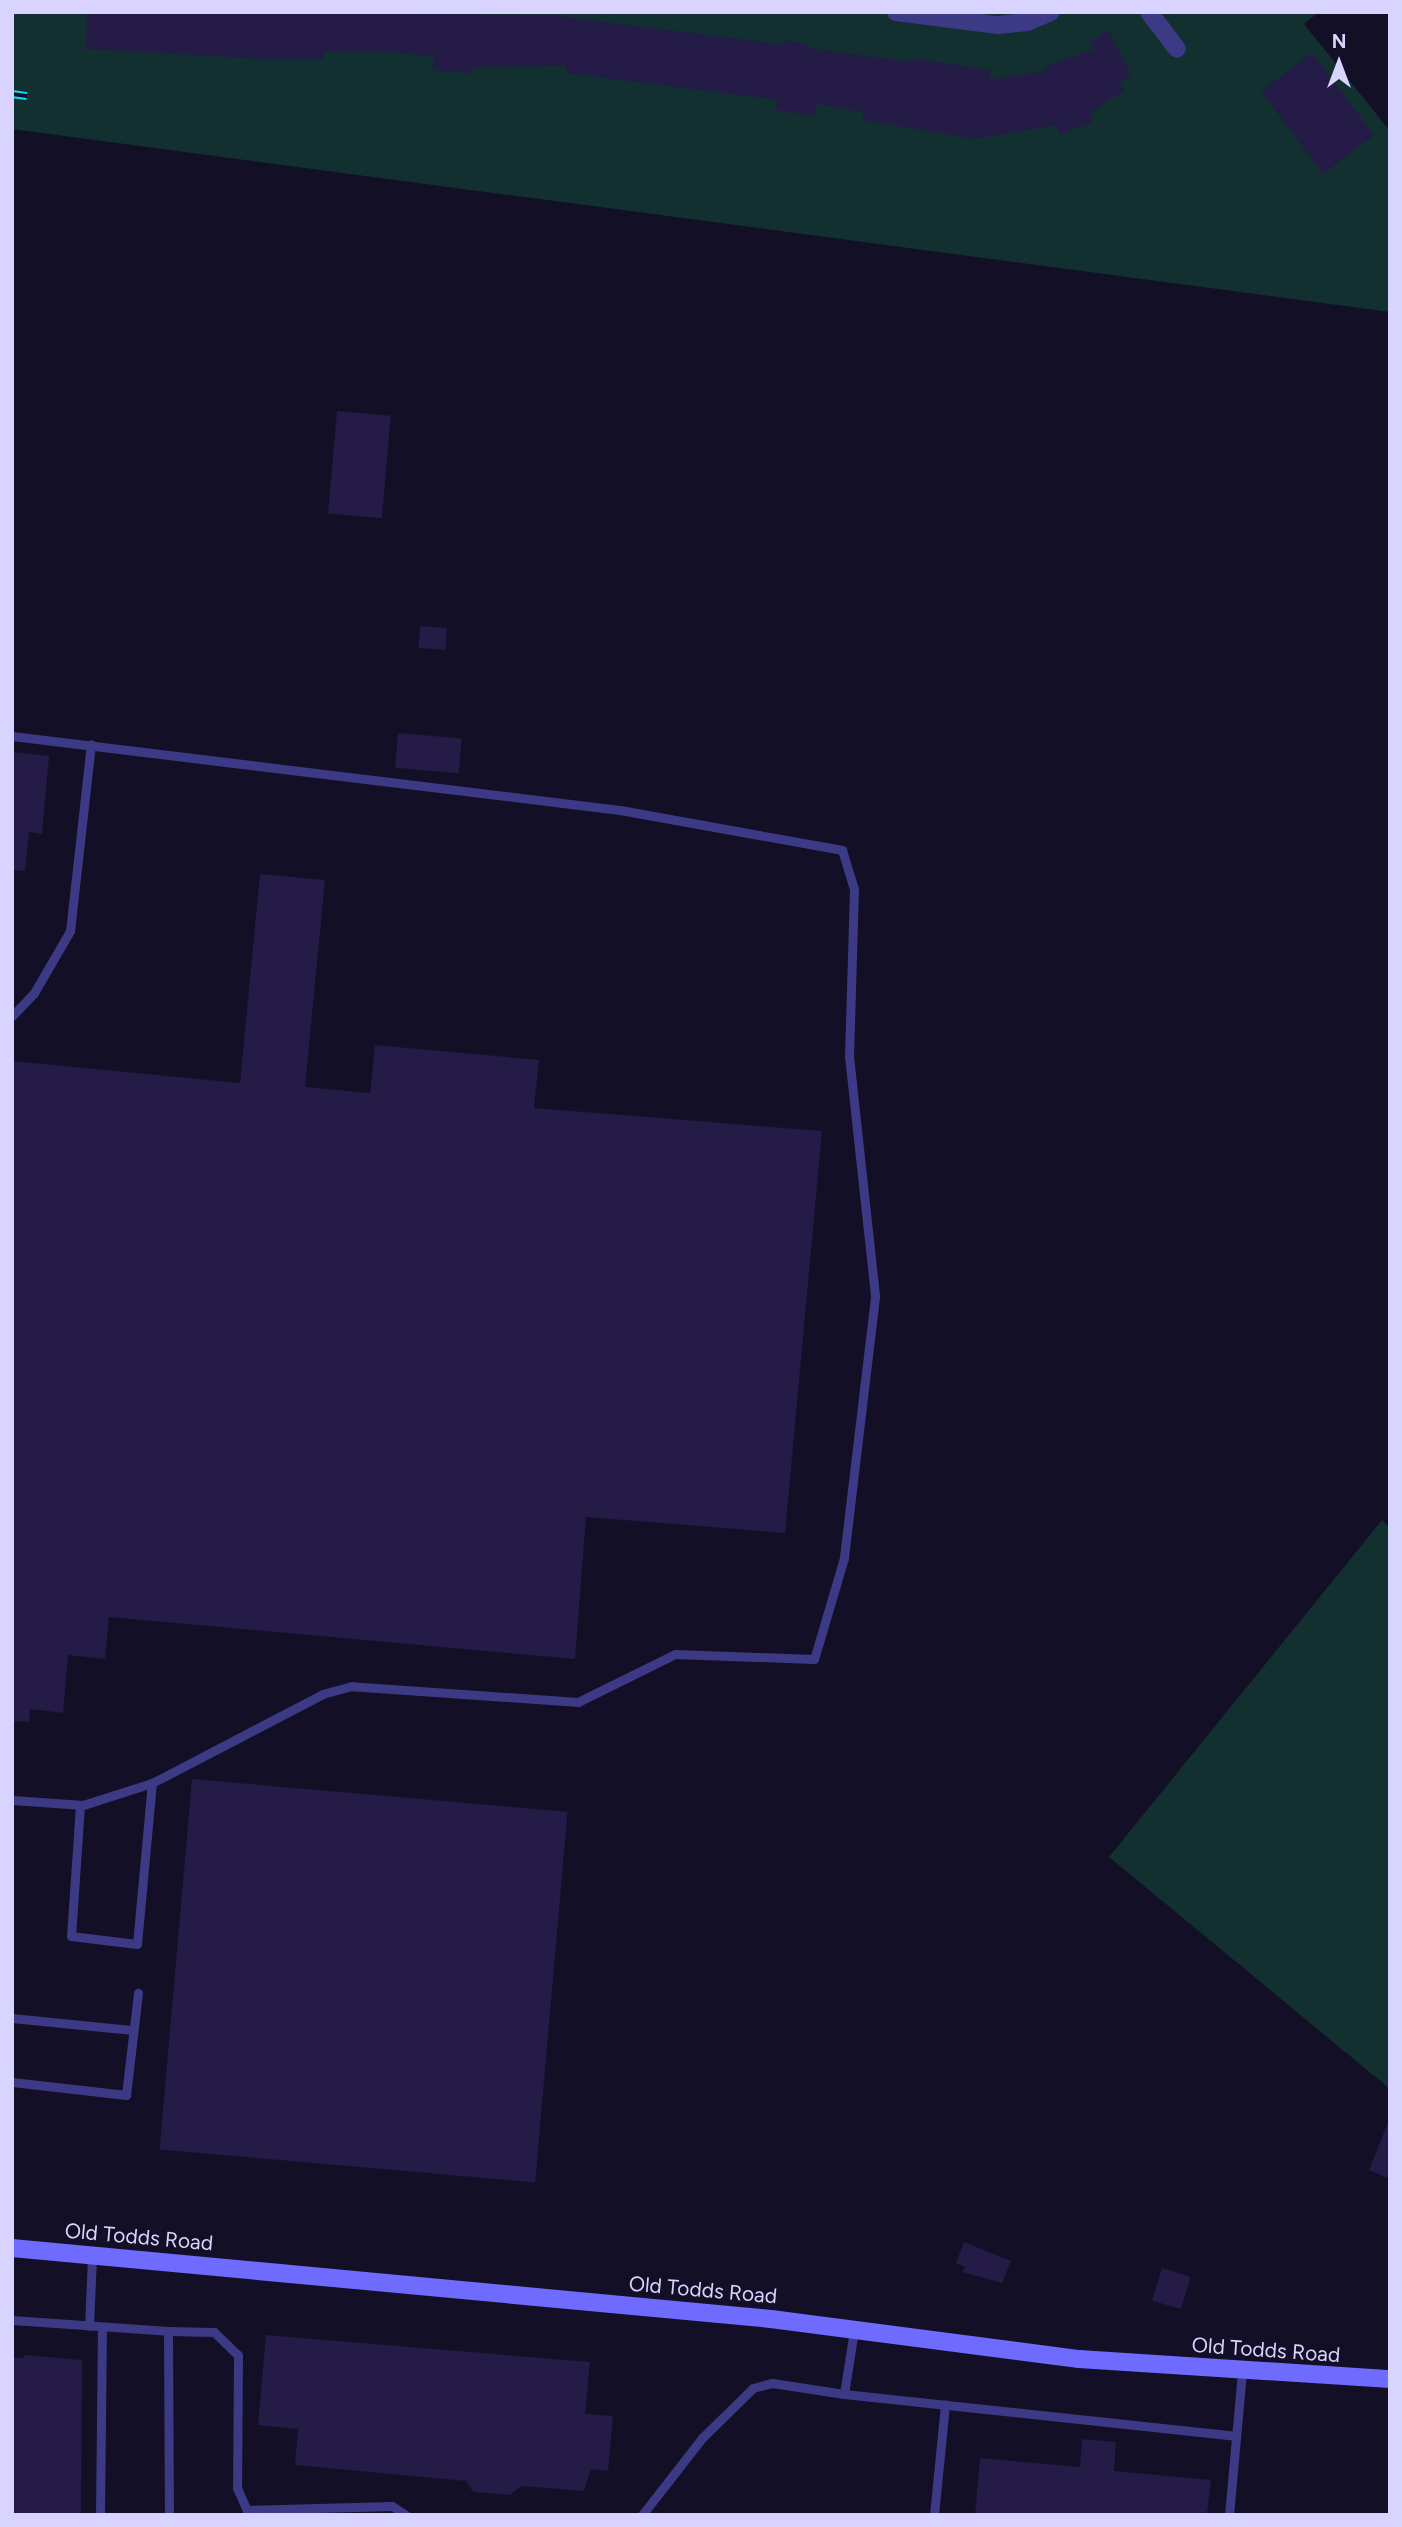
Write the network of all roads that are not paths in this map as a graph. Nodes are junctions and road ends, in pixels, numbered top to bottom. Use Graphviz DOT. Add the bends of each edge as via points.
graph roads {
  1 [pos="896,12"];
  2 [pos="1051,12"];
  3 [pos="1149,12"];
  4 [pos="1177,49"];
  5 [pos="12,736"];
  6 [pos="92,744"];
  7 [pos="12,1016"];
  8 [pos="152,1783"];
  9 [pos="12,1800"];
  10 [pos="80,1805"];
  11 [pos="138,1993"];
  12 [pos="12,2018"];
  13 [pos="133,2030"];
  14 [pos="12,2082"];
  15 [pos="12,2248"];
  16 [pos="92,2256"];
  17 [pos="12,2320"];
  18 [pos="89,2326"];
  19 [pos="102,2328"];
  20 [pos="854,2330"];
  21 [pos="168,2331"];
  22 [pos="1242,2372"];
  23 [pos="1390,2379"];
  24 [pos="844,2394"];
  25 [pos="945,2405"];
  26 [pos="1235,2436"];
  27 [pos="100,2515"];
  28 [pos="169,2515"];
  29 [pos="406,2515"];
  30 [pos="642,2515"];
  31 [pos="934,2515"];
  32 [pos="1229,2515"];
  1 -- 2 [label="street" via="998,25 1027,22"];
  3 -- 4 [label="street"];
  5 -- 6 [label="lane"];
  6 -- 7 [label="lane" via="71,931 34,993"];
  6 -- 8 [label="lane" via="620,810 842,850 855,889 849,1056 875,1297 844,1558 814,1659 675,1654 578,1702 352,1686 323,1694"];
  8 -- 10 [label="lane"];
  8 -- 10 [label="lane" via="137,1944 71,1936"];
  9 -- 10 [label="lane"];
  11 -- 13 [label="lane"];
  12 -- 13 [label="lane"];
  13 -- 14 [label="lane" via="126,2095"];
  15 -- 16 [label="main road, Old Todds Road"];
  16 -- 18 [label="lane"];
  16 -- 20 [label="main road, Old Todds Road"];
  17 -- 18 [label="lane"];
  18 -- 19 [label="lane"];
  19 -- 21 [label="lane"];
  19 -- 27 [label="lane"];
  20 -- 22 [label="main road, Old Todds Road" via="1079,2359"];
  20 -- 24 [label="lane"];
  21 -- 28 [label="lane"];
  21 -- 29 [label="lane" via="214,2332 238,2355 237,2488 247,2510 392,2506"];
  22 -- 23 [label="main road, Old Todds Road"];
  22 -- 26 [label="lane"];
  24 -- 25 [label="lane"];
  24 -- 30 [label="lane" via="772,2383 753,2388 702,2438"];
  25 -- 26 [label="lane"];
  25 -- 31 [label="lane"];
  26 -- 32 [label="lane"];
}
